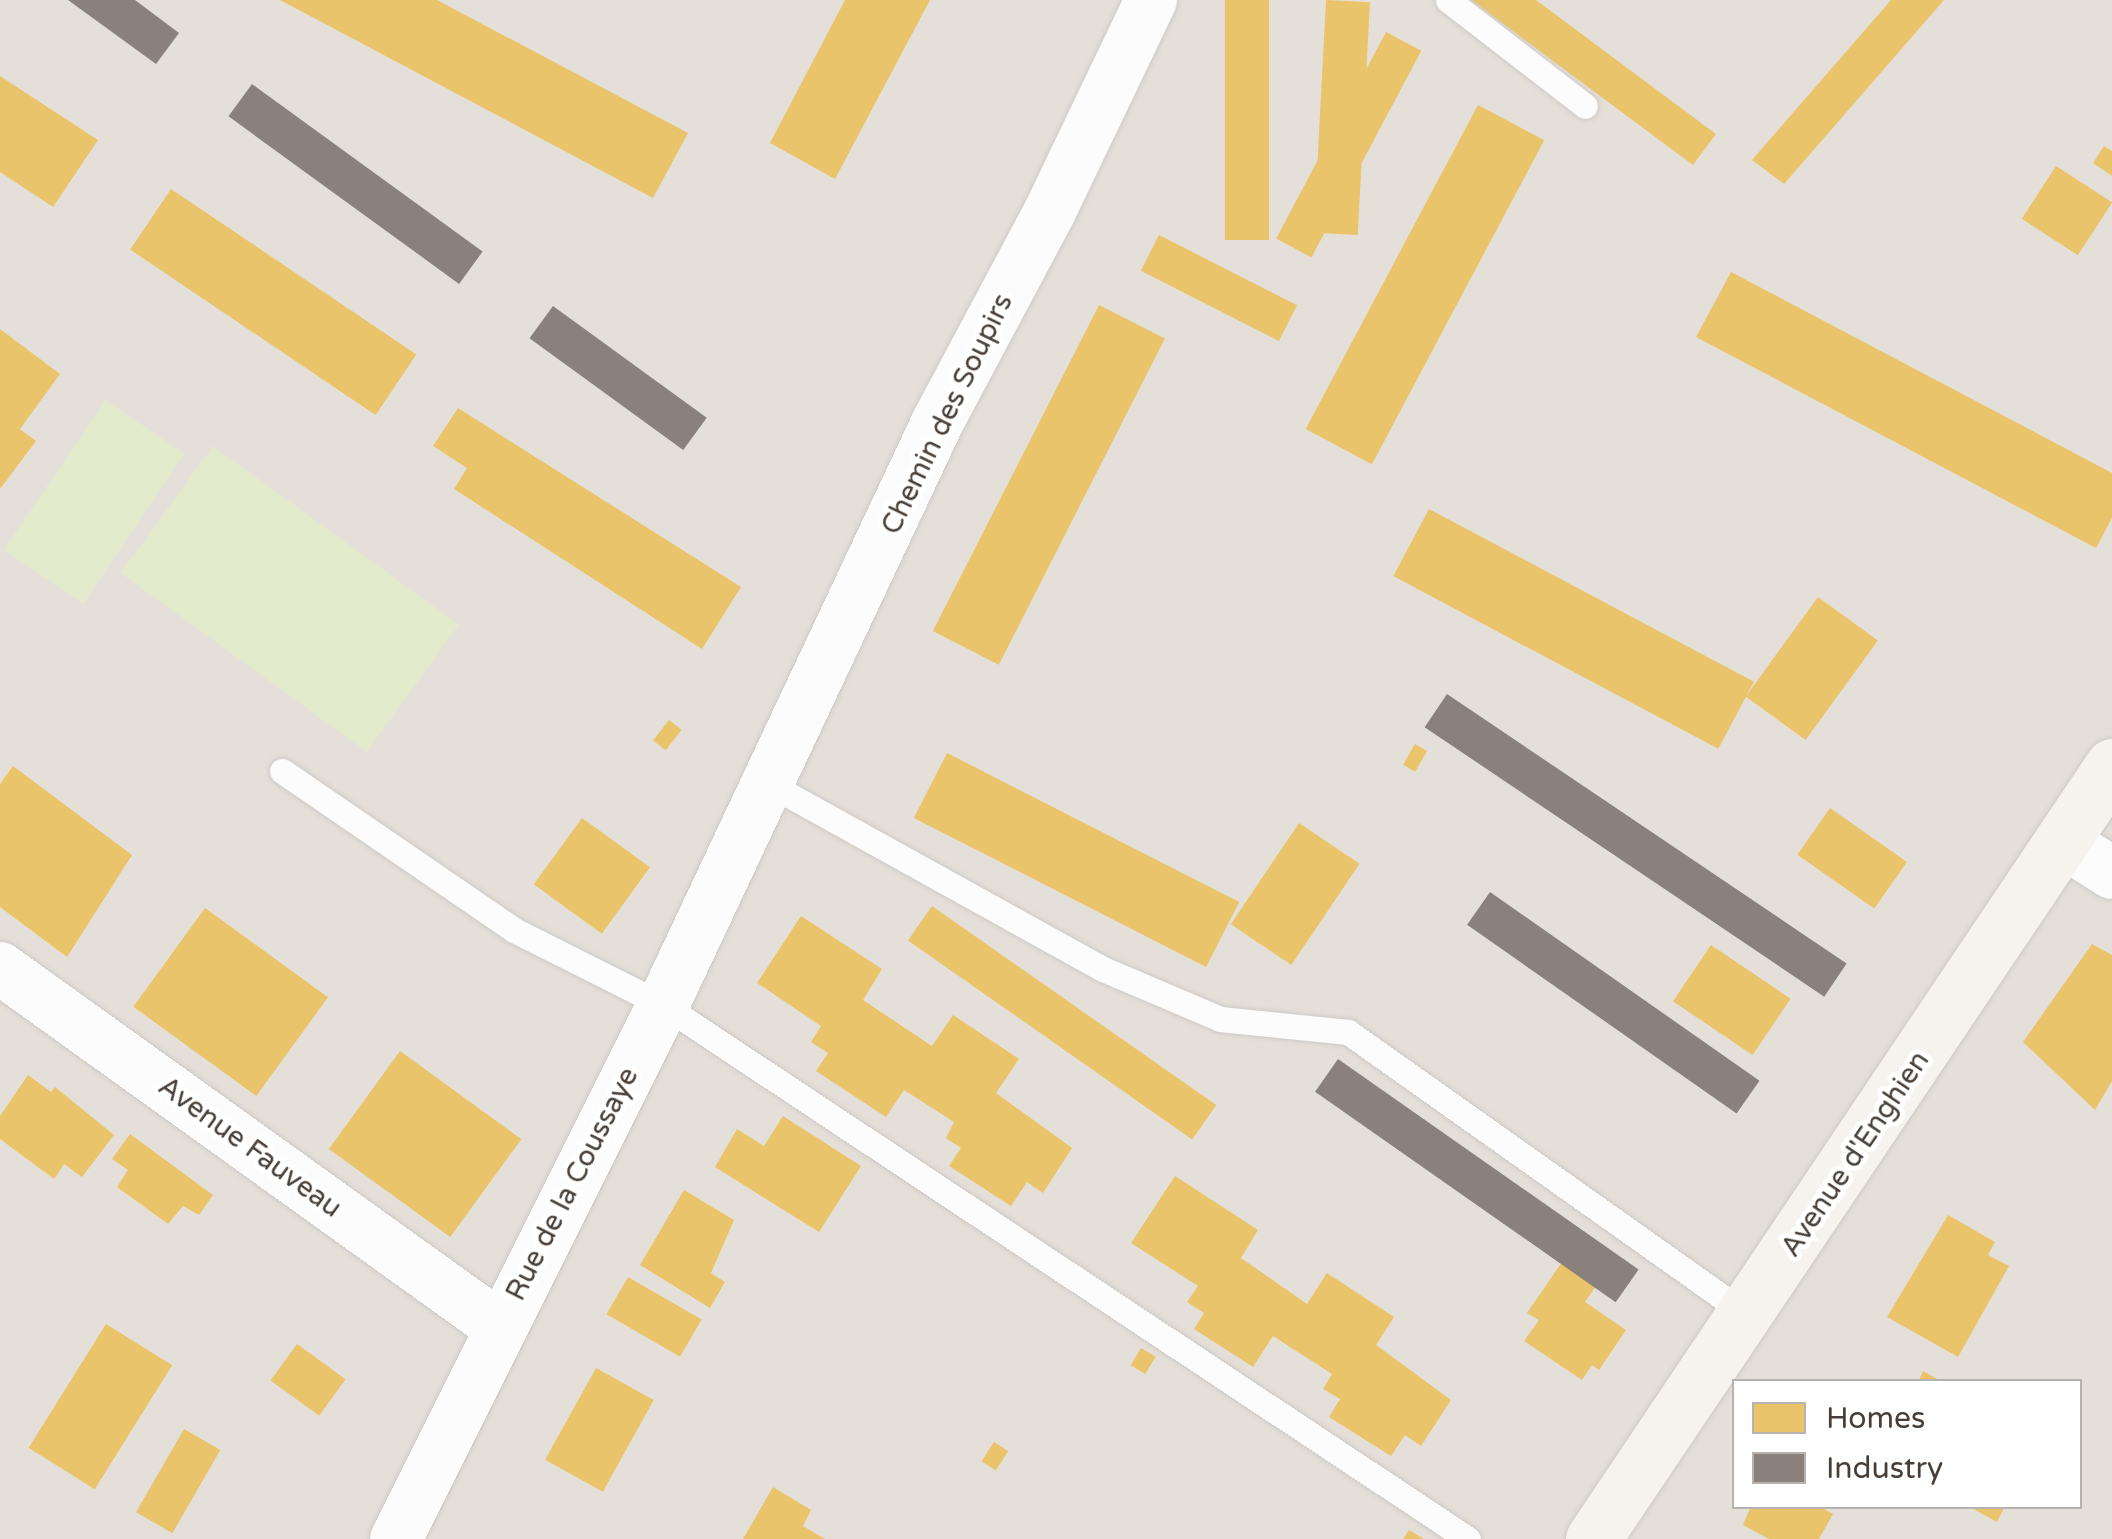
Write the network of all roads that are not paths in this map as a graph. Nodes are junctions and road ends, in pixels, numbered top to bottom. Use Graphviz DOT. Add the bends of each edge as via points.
graph roads {
  1 [pos="1151,0"];
  2 [pos="1448,0"];
  3 [pos="1585,106"];
  4 [pos="2112,766"];
  5 [pos="282,771"];
  6 [pos="758,806"];
  7 [pos="2062,841"];
  8 [pos="2112,873"];
  9 [pos="0,968"];
  10 [pos="663,1005"];
  11 [pos="1747,1314"];
  12 [pos="500,1327"];
  13 [pos="396,1539"];
  14 [pos="1468,1539"];
  15 [pos="1593,1539"];
  1 -- 6 [label="street, Chemin des Soupirs" via="1050,211 938,420"];
  2 -- 3 [label="lane"];
  4 -- 7 [label="main road, Avenue d'Enghien"];
  5 -- 10 [label="lane" via="514,930"];
  6 -- 10 [label="street, Rue de la Coussaye"];
  6 -- 11 [label="lane" via="1220,1018 1348,1032"];
  7 -- 8 [label="street"];
  7 -- 11 [label="main road, Avenue d'Enghien"];
  9 -- 12 [label="street, Avenue Fauveau"];
  10 -- 12 [label="street, Rue de la Coussaye"];
  10 -- 14 [label="lane"];
  11 -- 15 [label="main road, Avenue d'Enghien"];
  12 -- 13 [label="street, Rue de la Coussaye"];
}
